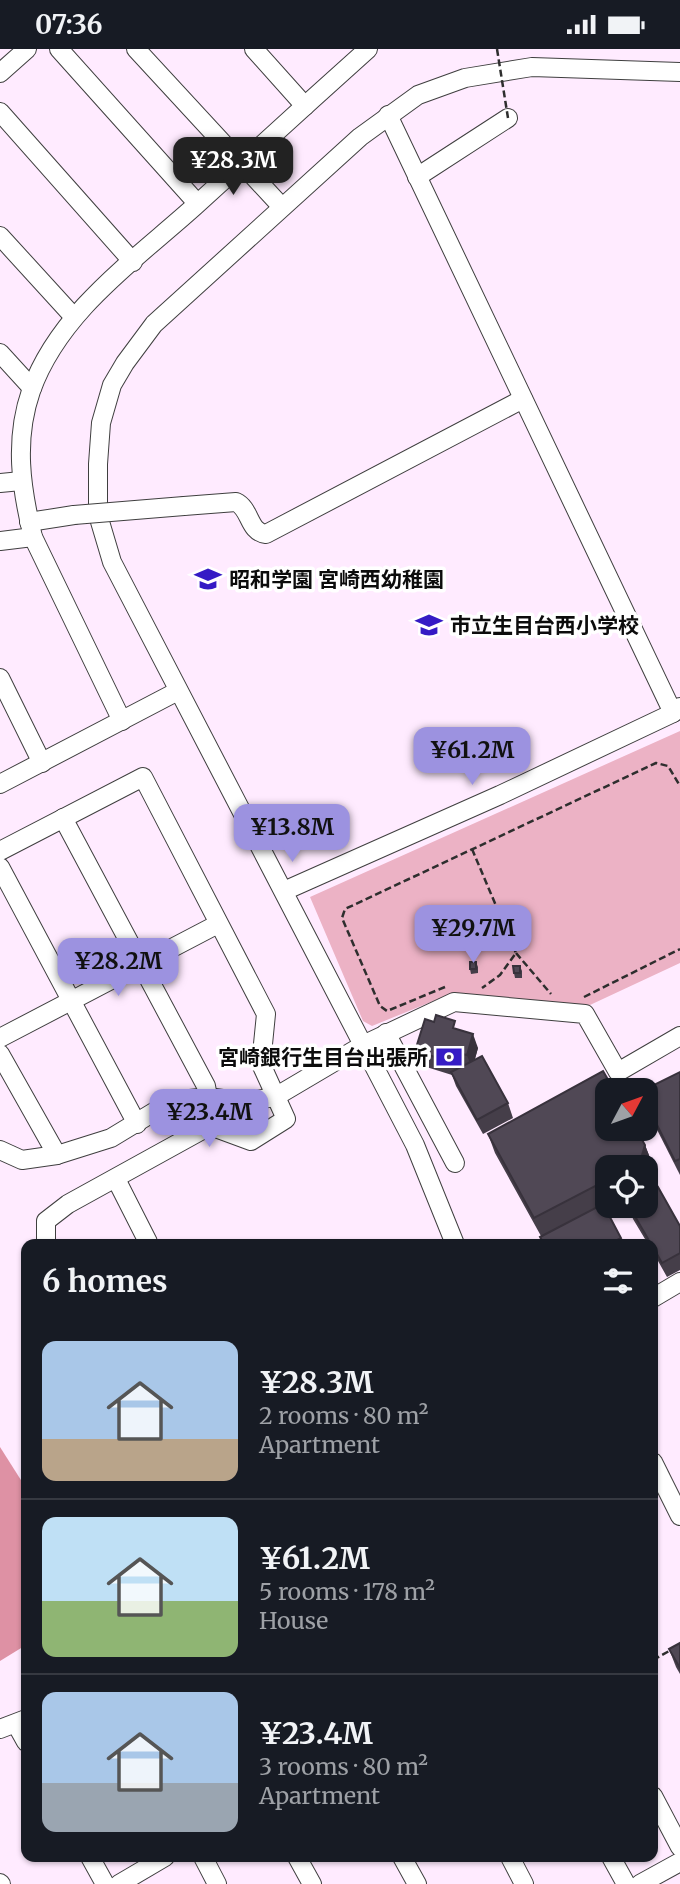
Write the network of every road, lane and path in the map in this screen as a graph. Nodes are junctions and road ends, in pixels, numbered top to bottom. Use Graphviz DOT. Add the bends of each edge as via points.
graph roads {
  1 [pos="27,49"];
  2 [pos="60,49"];
  3 [pos="136,49"];
  4 [pos="254,49"];
  5 [pos="368,49"];
  6 [pos="498,49"];
  7 [pos="680,72"];
  8 [pos="0,73"];
  9 [pos="305,106"];
  10 [pos="0,112"];
  11 [pos="388,115"];
  12 [pos="508,118"];
  13 [pos="242,163"];
  14 [pos="417,177"];
  15 [pos="197,203"];
  16 [pos="281,206"];
  17 [pos="0,236"];
  18 [pos="133,262"];
  19 [pos="73,316"];
  20 [pos="0,353"];
  21 [pos="32,388"];
  22 [pos="523,399"];
  23 [pos="21,481"];
  24 [pos="0,482"];
  25 [pos="31,529"];
  26 [pos="0,541"];
  27 [pos="0,678"];
  28 [pos="178,691"];
  29 [pos="676,710"];
  30 [pos="121,721"];
  31 [pos="41,763"];
  32 [pos="0,784"];
  33 [pos="680,786"];
  34 [pos="63,818"];
  35 [pos="472,849"];
  36 [pos="0,851"];
  37 [pos="0,867"];
  38 [pos="284,891"];
  39 [pos="218,924"];
  40 [pos="680,950"];
  41 [pos="516,953"];
  42 [pos="142,964"];
  43 [pos="449,985"];
  44 [pos="471,987"];
  45 [pos="482,988"];
  46 [pos="496,989"];
  47 [pos="537,993"];
  48 [pos="551,994"];
  49 [pos="563,995"];
  50 [pos="574,996"];
  51 [pos="71,1001"];
  52 [pos="386,1033"];
  53 [pos="680,1036"];
  54 [pos="0,1038"];
  55 [pos="363,1045"];
  56 [pos="0,1053"];
  57 [pos="208,1097"];
  58 [pos="275,1097"];
  59 [pos="136,1124"];
  60 [pos="0,1150"];
  61 [pos="57,1155"];
  62 [pos="455,1163"];
  63 [pos="116,1179"];
  64 [pos="46,1239"];
  65 [pos="146,1239"];
  66 [pos="453,1239"];
  67 [pos="680,1282"];
  68 [pos="658,1295"];
  69 [pos="658,1471"];
  70 [pos="680,1513"];
  71 [pos="680,1645"];
  72 [pos="658,1657"];
  73 [pos="658,1805"];
  74 [pos="680,1847"];
  75 [pos="93,1862"];
  76 [pos="156,1862"];
  77 [pos="210,1862"];
  78 [pos="301,1862"];
  79 [pos="405,1862"];
  80 [pos="513,1862"];
  81 [pos="614,1862"];
  82 [pos="680,1862"];
  83 [pos="105,1884"];
  84 [pos="119,1884"];
  85 [pos="217,1884"];
  86 [pos="312,1884"];
  87 [pos="417,1884"];
  88 [pos="524,1884"];
  89 [pos="626,1884"];
  90 [pos="640,1884"];
  1 -- 8 [label="street"];
  2 -- 15 [label="street"];
  3 -- 13 [label="street"];
  4 -- 9 [label="street"];
  5 -- 9 [label="street"];
  6 -- 12 [label="path, bridge"];
  7 -- 11 [label="street" via="532,67 440,86"];
  9 -- 13 [label="street"];
  10 -- 18 [label="street"];
  11 -- 14 [label="street"];
  11 -- 16 [label="street"];
  12 -- 14 [label="street"];
  13 -- 15 [label="street"];
  13 -- 16 [label="street"];
  14 -- 22 [label="street"];
  15 -- 18 [label="street"];
  16 -- 28 [label="street" via="139,341 112,385 101,423 98,515 104,540"];
  17 -- 19 [label="street"];
  18 -- 19 [label="street"];
  19 -- 21 [label="street"];
  20 -- 21 [label="street"];
  21 -- 23 [label="street" via="21,440"];
  22 -- 25 [label="street, bridge" via="266,534 255,528 243,505 236,502 74,515"];
  22 -- 29 [label="street"];
  23 -- 24 [label="street"];
  23 -- 25 [label="street"];
  25 -- 26 [label="street"];
  25 -- 30 [label="street"];
  27 -- 31 [label="street"];
  28 -- 30 [label="street"];
  28 -- 38 [label="street"];
  29 -- 38 [label="street"];
  30 -- 31 [label="street"];
  31 -- 32 [label="street"];
  33 -- 35 [label="path" via="668,766 656,763"];
  34 -- 36 [label="street"];
  34 -- 39 [label="street" via="143,777"];
  34 -- 42 [label="street"];
  35 -- 41 [label="path"];
  35 -- 43 [label="path" via="345,909 342,918 380,1006 387,1011"];
  37 -- 51 [label="street"];
  38 -- 55 [label="street"];
  39 -- 42 [label="street"];
  39 -- 58 [label="street" via="266,1014 261,1064"];
  40 -- 50 [label="path" via="585,997"];
  41 -- 45 [label="path" via="500,975"];
  41 -- 48 [label="path"];
  42 -- 51 [label="street"];
  42 -- 57 [label="street"];
  44 -- 45 [label="path"];
  45 -- 46 [label="path"];
  47 -- 48 [label="path"];
  48 -- 49 [label="path"];
  51 -- 54 [label="street"];
  51 -- 59 [label="street"];
  52 -- 53 [label="street" via="454,1002 585,1014 618,1072"];
  52 -- 55 [label="street"];
  52 -- 62 [label="street"];
  55 -- 58 [label="street"];
  55 -- 66 [label="street" via="415,1145"];
  56 -- 61 [label="street"];
  57 -- 58 [label="street" via="244,1102"];
  57 -- 59 [label="street" via="172,1101"];
  58 -- 63 [label="street" via="286,1119 251,1141 213,1127 204,1129"];
  59 -- 61 [label="street" via="111,1138"];
  60 -- 61 [label="street" via="22,1160"];
  63 -- 64 [label="street" via="46,1220"];
  63 -- 65 [label="street"];
  67 -- 68 [label="street"];
  69 -- 70 [label="street"];
  71 -- 72 [label="path"];
  73 -- 74 [label="street"];
  75 -- 83 [label="street"];
  76 -- 84 [label="street"];
  77 -- 85 [label="street"];
  78 -- 86 [label="street"];
  79 -- 87 [label="street"];
  80 -- 88 [label="street"];
  81 -- 89 [label="street"];
  82 -- 90 [label="street"];
}
